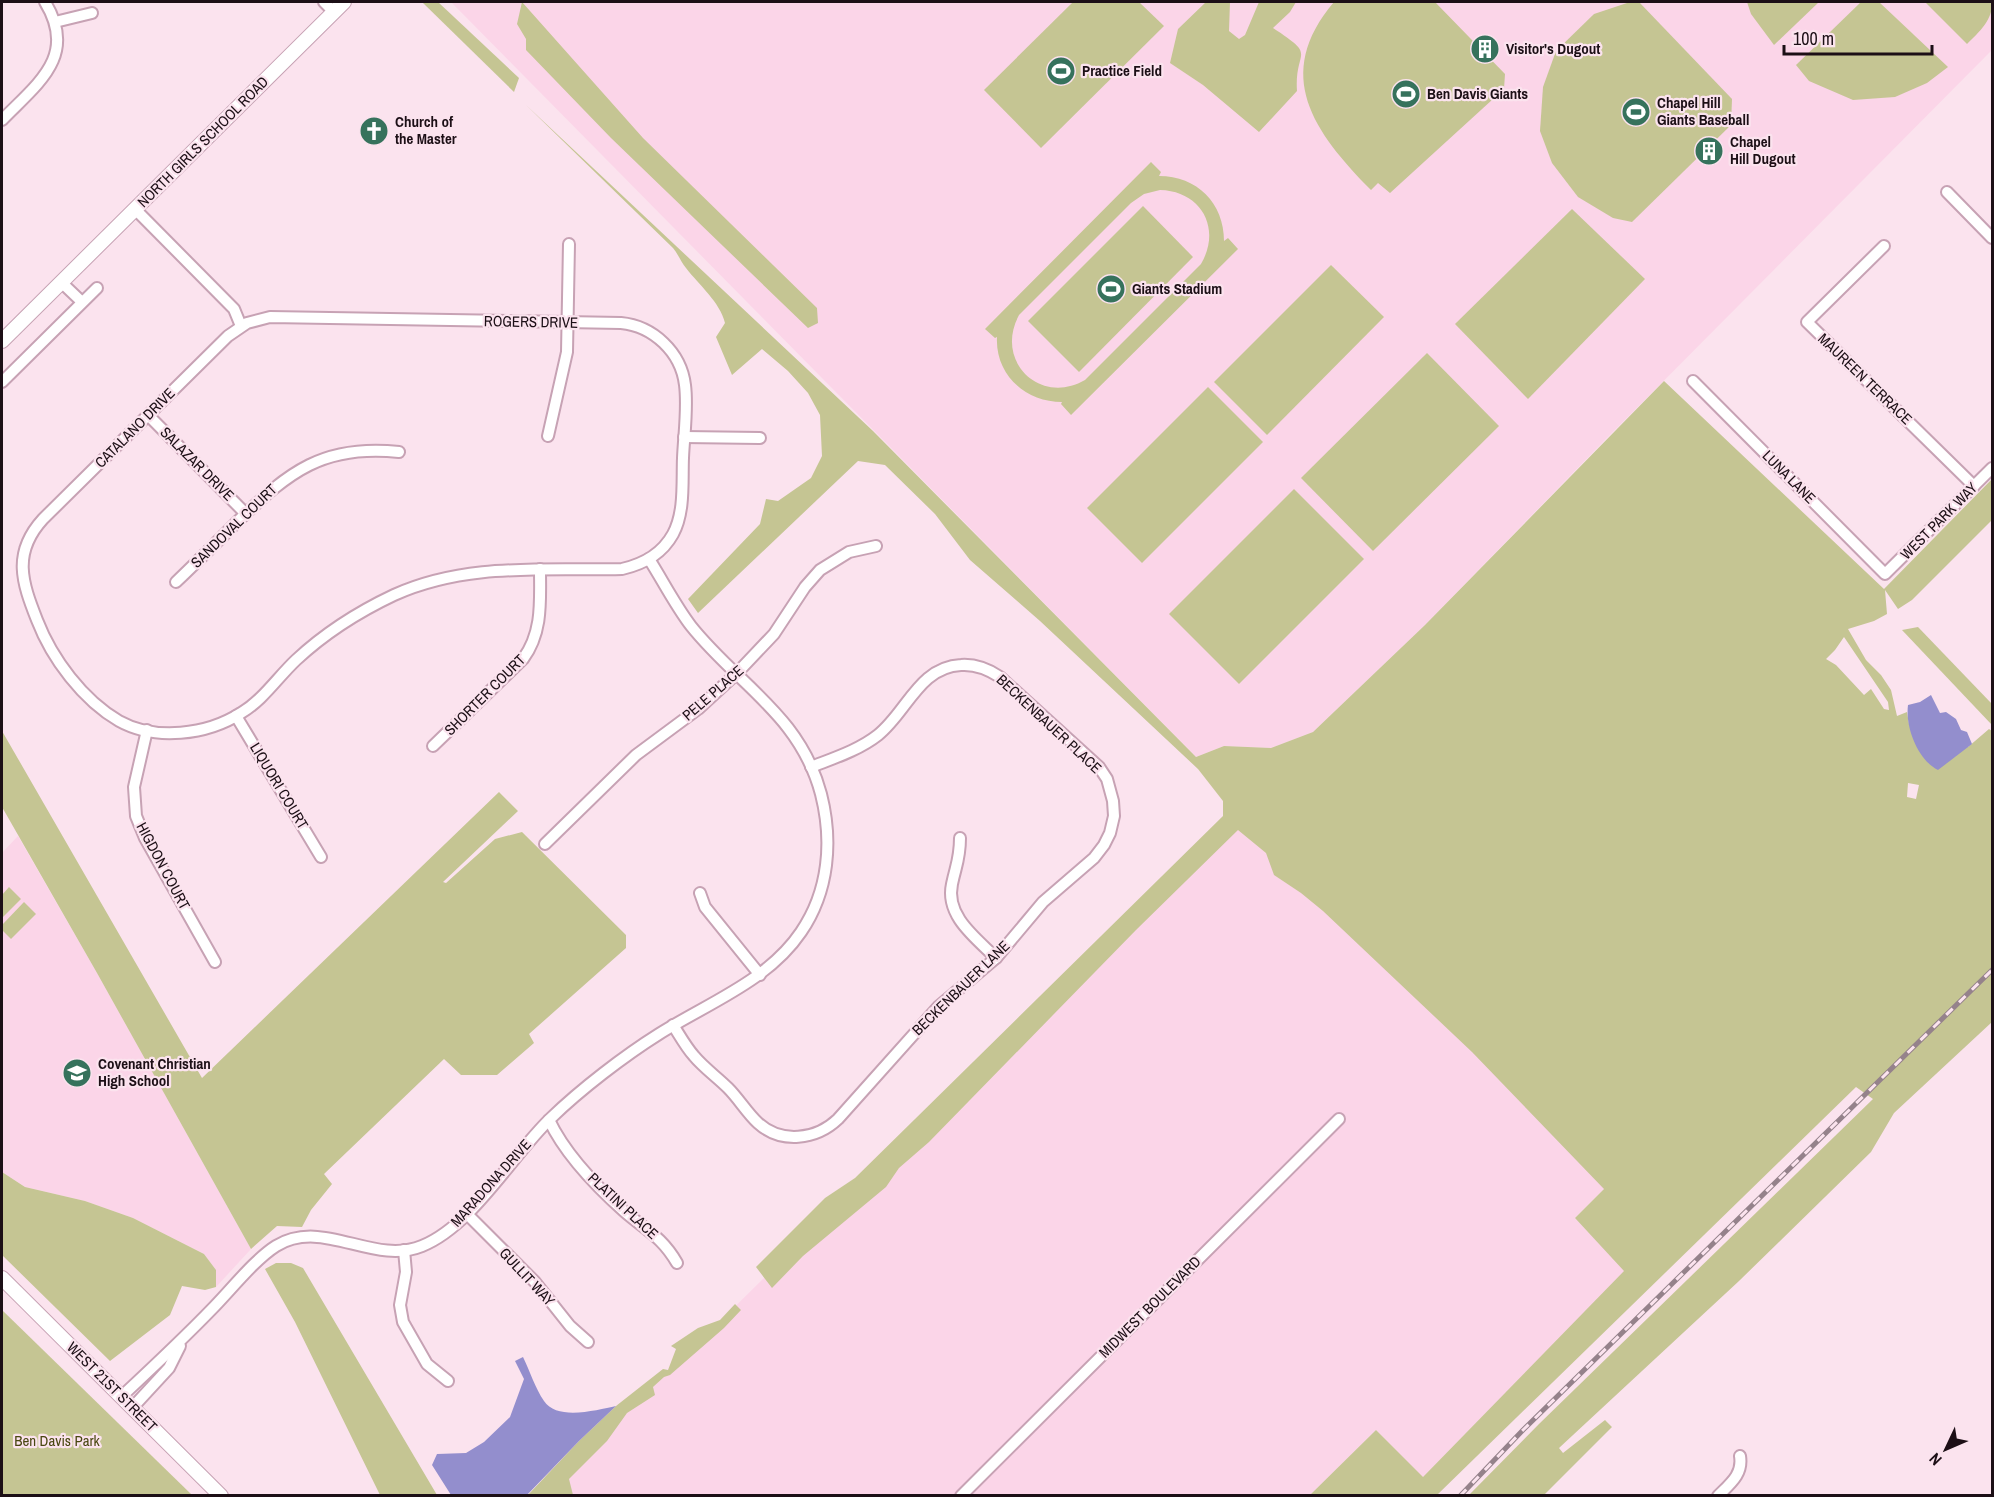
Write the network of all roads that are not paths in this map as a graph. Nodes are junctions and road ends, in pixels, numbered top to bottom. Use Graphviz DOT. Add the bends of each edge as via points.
graph roads {
  1 [pos="45,2"];
  2 [pos="324,2"];
  3 [pos="344,2"];
  4 [pos="334,12"];
  5 [pos="92,13"];
  6 [pos="56,22"];
  7 [pos="2,120"];
  8 [pos="1947,192"];
  9 [pos="135,209"];
  10 [pos="1992,238"];
  11 [pos="569,244"];
  12 [pos="1884,246"];
  13 [pos="62,282"];
  14 [pos="97,288"];
  15 [pos="82,302"];
  16 [pos="568,322"];
  17 [pos="241,326"];
  18 [pos="2,341"];
  19 [pos="1693,381"];
  20 [pos="2,382"];
  21 [pos="148,415"];
  22 [pos="548,436"];
  23 [pos="684,437"];
  24 [pos="760,438"];
  25 [pos="399,452"];
  26 [pos="1992,468"];
  27 [pos="1974,486"];
  28 [pos="246,514"];
  29 [pos="33,533"];
  30 [pos="876,546"];
  31 [pos="649,560"];
  32 [pos="540,569"];
  33 [pos="1885,574"];
  34 [pos="176,582"];
  35 [pos="737,673"];
  36 [pos="236,716"];
  37 [pos="147,730"];
  38 [pos="433,747"];
  39 [pos="811,767"];
  40 [pos="1112,795"];
  41 [pos="960,838"];
  42 [pos="545,844"];
  43 [pos="321,857"];
  44 [pos="700,892"];
  45 [pos="996,958"];
  46 [pos="215,962"];
  47 [pos="760,975"];
  48 [pos="673,1025"];
  49 [pos="1339,1119"];
  50 [pos="549,1120"];
  51 [pos="466,1213"];
  52 [pos="404,1250"];
  53 [pos="677,1263"];
  54 [pos="2,1278"];
  55 [pos="183,1340"];
  56 [pos="588,1342"];
  57 [pos="448,1381"];
  58 [pos="122,1396"];
  59 [pos="132,1407"];
  60 [pos="1740,1455"];
  61 [pos="221,1496"];
  62 [pos="961,1496"];
  63 [pos="1718,1496"];
  1 -- 6 [label="street"];
  2 -- 4 [label="street"];
  3 -- 4 [label="main road, NORTH GIRLS SCHOOL ROAD"];
  4 -- 9 [label="main road, NORTH GIRLS SCHOOL ROAD"];
  5 -- 6 [label="street"];
  6 -- 7 [label="street" via="58,41 51,66"];
  8 -- 10 [label="street"];
  9 -- 13 [label="main road, NORTH GIRLS SCHOOL ROAD"];
  9 -- 17 [label="street" via="234,309"];
  11 -- 16 [label="street"];
  12 -- 27 [label="street, MAUREEN TERRACE" via="1807,322"];
  13 -- 15 [label="street"];
  13 -- 18 [label="main road, NORTH GIRLS SCHOOL ROAD"];
  14 -- 15 [label="street"];
  15 -- 20 [label="street"];
  16 -- 17 [label="street, ROGERS DRIVE" via="270,317"];
  16 -- 22 [label="street" via="565,364"];
  16 -- 23 [label="street, ROGERS DRIVE" via="626,324 662,341 676,358 685,383"];
  17 -- 21 [label="street, CATALANO DRIVE"];
  19 -- 33 [label="street, LUNA LANE"];
  21 -- 28 [label="street, SALAZAR DRIVE"];
  21 -- 29 [label="street, CATALANO DRIVE"];
  23 -- 24 [label="street"];
  23 -- 31 [label="street, ROGERS DRIVE" via="678,522 668,542"];
  25 -- 28 [label="street, SANDOVAL COURT" via="362,451 317,462 281,482"];
  26 -- 27 [label="street, WEST PARK WAY"];
  27 -- 33 [label="street, WEST PARK WAY"];
  28 -- 34 [label="street, SANDOVAL COURT"];
  29 -- 37 [label="street, ROGERS DRIVE" via="23,558 23,580 50,646 73,680 96,704 119,721"];
  30 -- 35 [label="street, PELE PLACE" via="844,554 817,573 774,634"];
  31 -- 32 [label="street, ROGERS DRIVE" via="622,569"];
  31 -- 35 [label="street, MARADONA DRIVE" via="693,627"];
  32 -- 36 [label="street, ROGERS DRIVE" via="479,572 404,591 327,634 260,699"];
  32 -- 38 [label="street, SHORTER COURT" via="539,623 529,651"];
  35 -- 39 [label="street, MARADONA DRIVE" via="783,720"];
  35 -- 42 [label="street, PELE PLACE" via="698,709 636,754"];
  36 -- 37 [label="street, ROGERS DRIVE" via="192,731"];
  36 -- 43 [label="street, LIQUORI COURT"];
  37 -- 46 [label="street, HIGDON COURT" via="134,787 136,816"];
  39 -- 40 [label="street, BECKENBAUER PLACE" via="877,736 935,673 953,666 974,665 1000,677 1090,758 1105,777"];
  39 -- 47 [label="street, MARADONA DRIVE" via="827,825 823,884 801,933"];
  40 -- 45 [label="street, BECKENBAUER LANE" via="1112,827 1101,850 1043,902"];
  41 -- 45 [label="street" via="951,893 954,911"];
  44 -- 47 [label="street" via="705,907"];
  45 -- 48 [label="street, BECKENBAUER LANE" via="939,1006 835,1121 805,1137 789,1137 757,1122 693,1056"];
  47 -- 48 [label="street, MARADONA DRIVE"];
  48 -- 50 [label="street, MARADONA DRIVE"];
  49 -- 62 [label="street, MIDWEST BOULEVARD"];
  50 -- 51 [label="street, MARADONA DRIVE"];
  50 -- 53 [label="street, PLATINI PLACE" via="586,1172 617,1205 667,1246"];
  51 -- 52 [label="street, MARADONA DRIVE" via="438,1238"];
  51 -- 56 [label="street, GULLIT WAY"];
  52 -- 55 [label="street, MARADONA DRIVE" via="383,1251 314,1236 283,1242 264,1256"];
  52 -- 57 [label="street" via="406,1272 400,1305 403,1322 427,1364"];
  54 -- 58 [label="main road, WEST 21ST STREET"];
  55 -- 58 [label="street, MARADONA DRIVE"];
  55 -- 59 [label="street, MARADONA DRIVE" via="169,1368"];
  58 -- 59 [label="main road, WEST 21ST STREET"];
  59 -- 61 [label="main road, WEST 21ST STREET"];
  60 -- 63 [label="street" via="1738,1476"];
}
